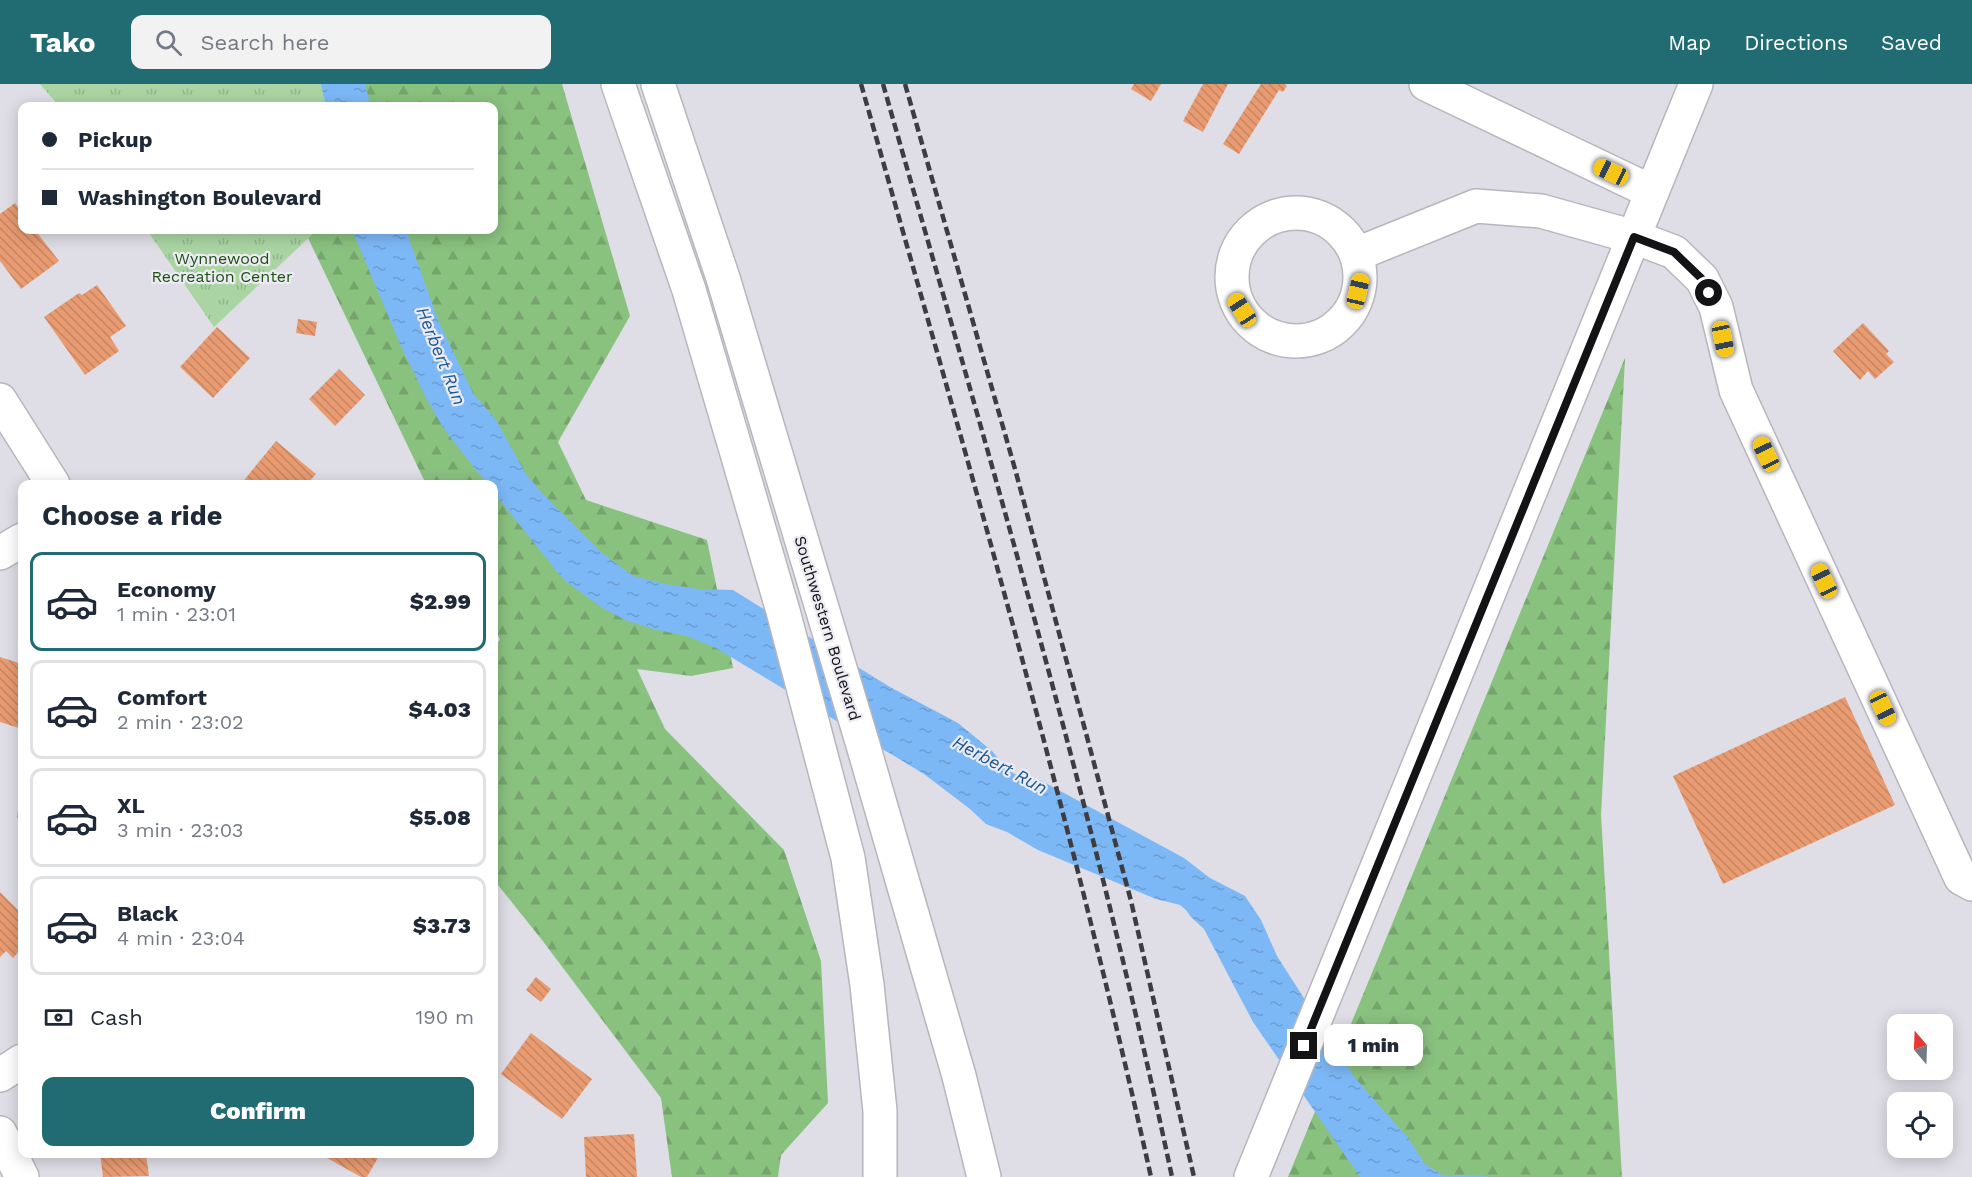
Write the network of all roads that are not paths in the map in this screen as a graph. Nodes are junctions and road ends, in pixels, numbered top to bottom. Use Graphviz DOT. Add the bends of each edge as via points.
graph roads {
  1 [pos="618,84"];
  2 [pos="658,84"];
  3 [pos="1426,84"];
  4 [pos="1696,84"];
  5 [pos="1652,192"];
  6 [pos="1634,237"];
  7 [pos="1357,254"];
  8 [pos="0,400"];
  9 [pos="50,480"];
  10 [pos="18,542"];
  11 [pos="0,553"];
  12 [pos="1972,884"];
  13 [pos="18,1064"];
  14 [pos="0,1075"];
  15 [pos="0,1133"];
  16 [pos="22,1177"];
  17 [pos="880,1177"];
  18 [pos="984,1177"];
  19 [pos="1251,1177"];
  1 -- 17 [label="main road" via="689,290 783,611 848,858 880,1111"];
  2 -- 18 [label="main road, Southwestern Boulevard" via="723,278 863,745 959,1076"];
  3 -- 5 [label="main road"];
  4 -- 5 [label="main road"];
  5 -- 6 [label="main road"];
  6 -- 7 [label="main road" via="1541,211 1476,206"];
  6 -- 12 [label="main road" via="1674,252 1702,279 1716,307 1736,390 1961,878"];
  6 -- 19 [label="main road"];
  8 -- 9 [label="main road"];
  10 -- 11 [label="main road"];
  13 -- 14 [label="main road"];
  15 -- 16 [label="main road"];
}
